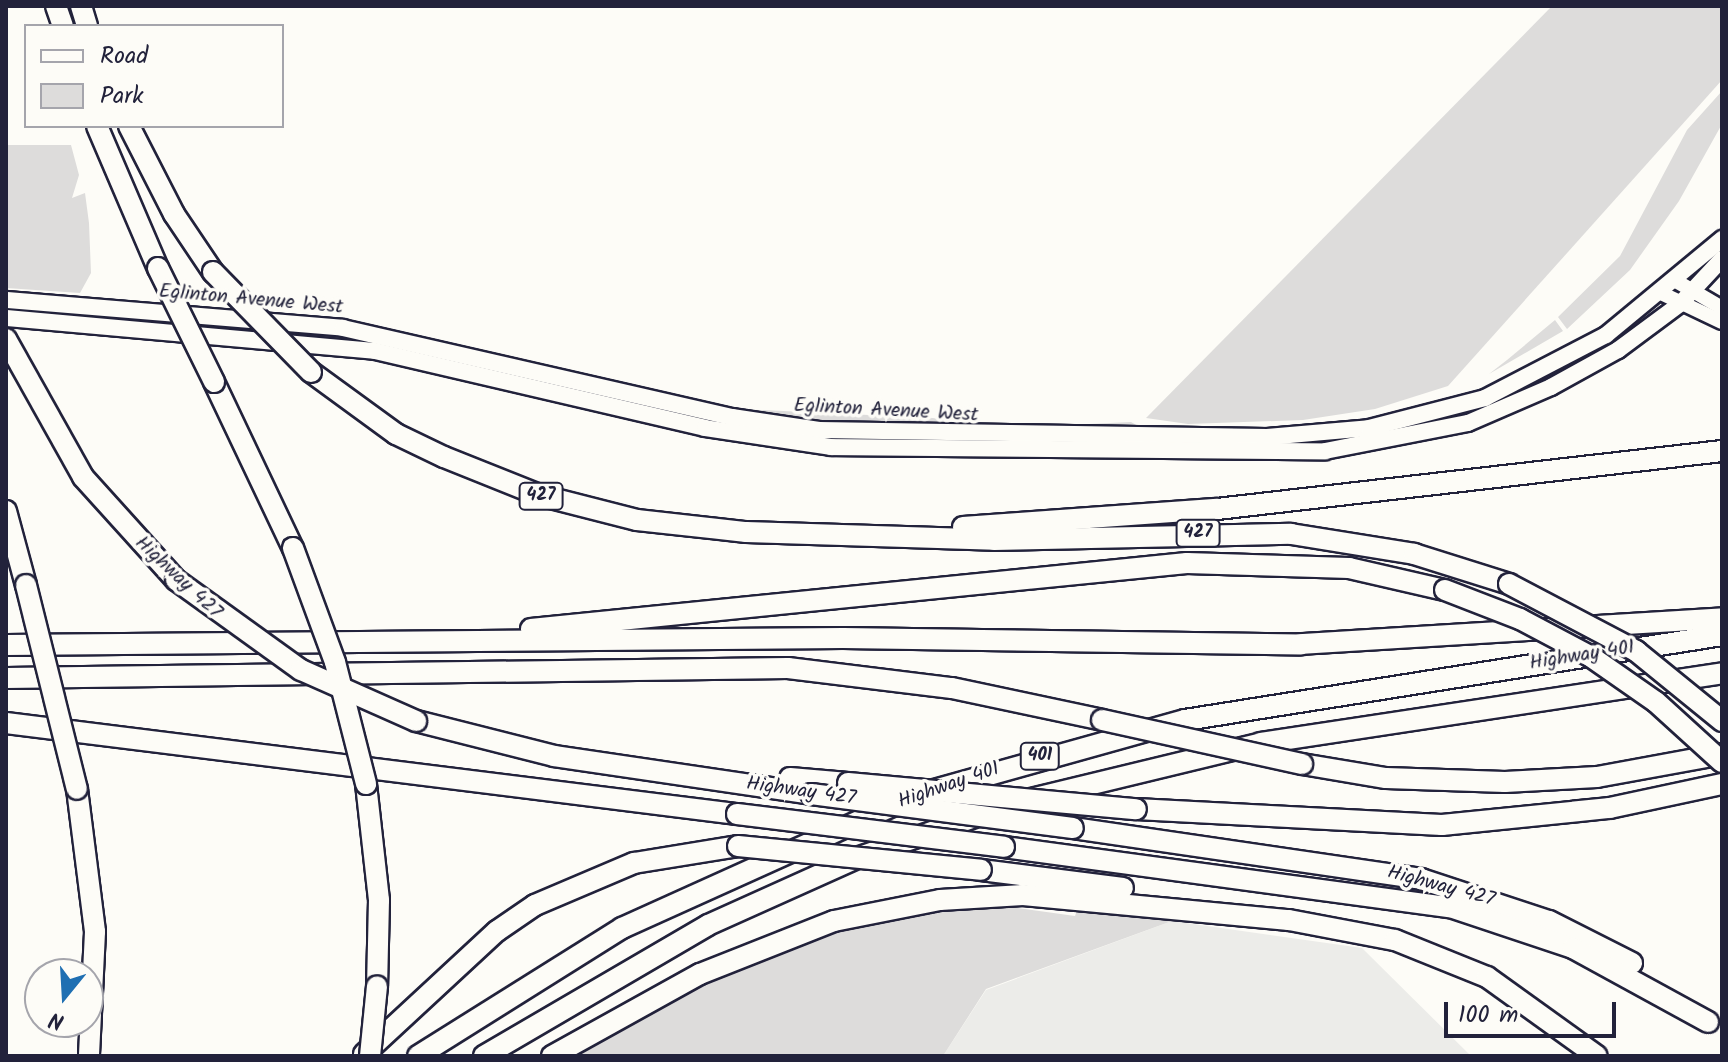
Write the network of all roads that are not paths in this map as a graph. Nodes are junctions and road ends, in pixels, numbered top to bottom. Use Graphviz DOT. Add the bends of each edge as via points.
graph roads {
  1 [pos="98,128"];
  2 [pos="130,128"];
  3 [pos="1722,239"];
  4 [pos="1722,259"];
  5 [pos="1676,281"];
  6 [pos="1663,294"];
  7 [pos="1686,298"];
  8 [pos="6,300"];
  9 [pos="1722,308"];
  10 [pos="6,318"];
  11 [pos="1722,322"];
  12 [pos="10,348"];
  13 [pos="1722,454"];
  14 [pos="6,511"];
  15 [pos="880,535"];
  16 [pos="1722,618"];
  17 [pos="1722,635"];
  18 [pos="380,639"];
  19 [pos="6,645"];
  20 [pos="1722,673"];
  21 [pos="6,678"];
  22 [pos="1722,721"];
  23 [pos="6,723"];
  24 [pos="1722,754"];
  25 [pos="1722,762"];
  26 [pos="650,770"];
  27 [pos="1722,784"];
  28 [pos="1715,1028"];
  29 [pos="89,1056"];
  30 [pos="362,1056"];
  31 [pos="370,1056"];
  32 [pos="418,1056"];
  33 [pos="484,1056"];
  34 [pos="552,1056"];
  35 [pos="1597,1056"];
  36 [pos="1614,1056"];
  1 -- 31 [label="highway, bridge" via="158,268 293,548 335,662 366,784 379,900"];
  2 -- 15 [label="highway, 427, bridge" via="174,214 213,272 311,372 396,434 492,478 586,509 695,528"];
  3 -- 5 [label="main road, Eglinton Avenue West"];
  4 -- 7 [label="main road, Eglinton Avenue West"];
  5 -- 6 [label="main road, Eglinton Avenue West"];
  5 -- 7 [label="street"];
  6 -- 7 [label="street"];
  6 -- 8 [label="main road, Eglinton Avenue West" via="1568,357 1485,398 1369,428 1267,437 819,430 719,415 343,328"];
  7 -- 9 [label="street"];
  7 -- 10 [label="main road, Eglinton Avenue West" via="1618,350 1468,423 1365,447 1281,452 831,447 705,428 364,349"];
  7 -- 11 [label="street"];
  12 -- 26 [label="highway, Highway 427, bridge" via="83,477 176,580 301,670 416,721 526,751"];
  13 -- 15 [label="highway" via="1217,509"];
  14 -- 29 [label="highway, bridge" via="77,789 95,932"];
  15 -- 22 [label="highway, 427, bridge" via="1318,536 1414,554 1509,584 1636,651"];
  16 -- 18 [label="highway" via="1301,644"];
  17 -- 32 [label="highway, Highway 401 / 401" via="1185,720 956,782 820,834 659,908 502,998"];
  18 -- 19 [label="highway"];
  18 -- 25 [label="highway, bridge" via="1187,563 1349,568 1445,590 1590,656 1656,702"];
  20 -- 33 [label="highway, Highway 401 / 401" via="1261,743 1018,802 857,858 722,918 584,992"];
  21 -- 24 [label="highway, bridge" via="788,668 936,685 1386,778 1505,782 1597,777"];
  23 -- 28 [label="highway, bridge" via="1450,907 1573,948"];
  26 -- 27 [label="highway, bridge" via="1327,823 1471,824 1610,808"];
  26 -- 28 [label="highway, Highway 427, bridge" via="1343,863 1458,889 1616,955 1664,983"];
  30 -- 36 [label="highway, bridge" via="486,941 535,905 634,863 738,846 981,870 1389,926 1517,980"];
  34 -- 35 [label="highway" via="700,974 834,921 940,900 1023,895 1289,920 1395,940 1487,977"];
}
